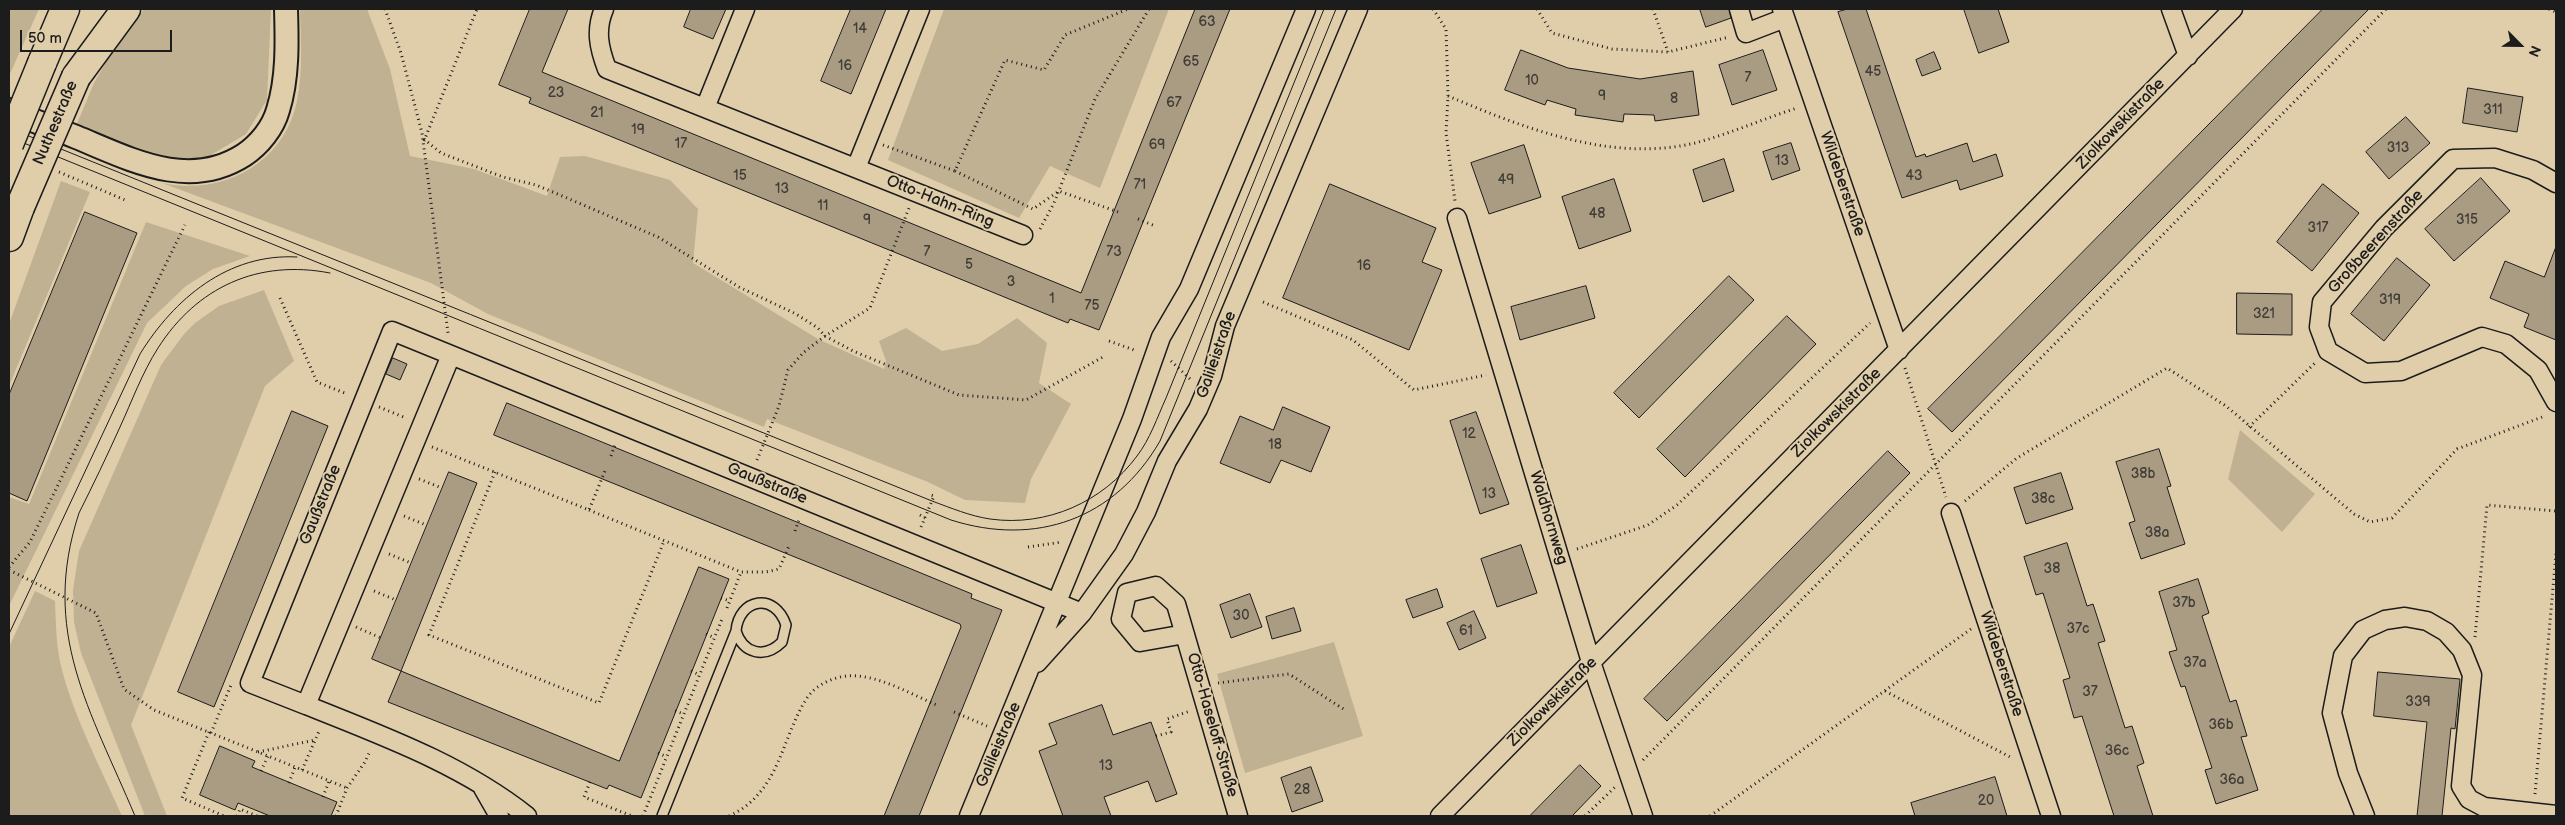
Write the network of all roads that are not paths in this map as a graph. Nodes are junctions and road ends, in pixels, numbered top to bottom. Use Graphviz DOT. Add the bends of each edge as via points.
graph roads {
  1 [pos="65,9"];
  2 [pos="101,9"];
  3 [pos="126,9"];
  4 [pos="286,9"];
  5 [pos="604,9"];
  6 [pos="745,9"];
  7 [pos="920,9"];
  8 [pos="1306,9"];
  9 [pos="1358,9"];
  10 [pos="1739,9"];
  11 [pos="2171,9"];
  12 [pos="2233,9"];
  13 [pos="1783,13"];
  14 [pos="2188,56"];
  15 [pos="76,77"];
  16 [pos="705,108"];
  17 [pos="9,110"];
  18 [pos="9,144"];
  19 [pos="856,168"];
  20 [pos="2556,184"];
  21 [pos="1457,218"];
  22 [pos="1023,235"];
  23 [pos="9,237"];
  24 [pos="1899,350"];
  25 [pos="451,355"];
  26 [pos="2552,409"];
  27 [pos="1951,513"];
  28 [pos="1058,602"];
  29 [pos="1082,613"];
  30 [pos="736,631"];
  31 [pos="1185,634"];
  32 [pos="1591,662"];
  33 [pos="1029,673"];
  34 [pos="306,705"];
  35 [pos="480,783"];
  36 [pos="2556,815"];
  37 [pos="499,816"];
  38 [pos="527,816"];
  39 [pos="662,816"];
  40 [pos="969,816"];
  41 [pos="1238,816"];
  42 [pos="1440,816"];
  43 [pos="1643,816"];
  44 [pos="2051,816"];
  45 [pos="2365,816"];
  1 -- 18 [label="highway, bridge"];
  2 -- 15 [label="highway, Nuthestraße"];
  3 -- 15 [label="highway"];
  4 -- 17 [label="street" via="284,78 278,112 265,136 250,151 217,169 177,172 127,158"];
  5 -- 16 [label="street, Otto-Hahn-Ring" via="599,21 599,46 608,69"];
  6 -- 16 [label="street"];
  7 -- 19 [label="street"];
  8 -- 28 [label="street, Galileistraße" via="1189,290 1161,337 1138,406"];
  9 -- 29 [label="street, Galileistraße" via="1225,326 1212,376 1198,409 1167,461 1124,554"];
  10 -- 13 [label="street, Wildeberstraße" via="1746,33"];
  11 -- 14 [label="street"];
  12 -- 14 [label="street, Ziolkowskistraße"];
  13 -- 24 [label="street, Wildeberstraße"];
  14 -- 24 [label="street, Ziolkowskistraße"];
  15 -- 23 [label="highway, Nuthestraße, bridge"];
  16 -- 19 [label="street, Otto-Hahn-Ring"];
  19 -- 22 [label="street, Otto-Hahn-Ring"];
  20 -- 26 [label="street, Großbeerenstraße" via="2533,170 2495,158 2453,159 2384,228 2322,302 2319,327 2328,351 2365,373 2401,371 2482,337 2506,344 2538,370"];
  21 -- 32 [label="street, Waldhornweg"];
  24 -- 32 [label="street, Ziolkowskistraße"];
  25 -- 28 [label="street, Gaußstraße"];
  25 -- 34 [label="street"];
  25 -- 34 [label="street, Gaußstraße" via="392,331 250,683"];
  27 -- 44 [label="street, Wildeberstraße"];
  28 -- 29 [label="street, Gaußstraße"];
  28 -- 33 [label="street, Galileistraße"];
  29 -- 33 [label="street, Galileistraße"];
  30 -- 30 [label="lane" via="740,615 753,604 762,603 778,610 786,625 782,642 776,648 760,653 744,646"];
  30 -- 39 [label="lane"];
  31 -- 41 [label="street, Otto-Haseloff-Straße"];
  32 -- 42 [label="street, Ziolkowskistraße"];
  32 -- 43 [label="street, Waldhornweg"];
  33 -- 40 [label="street, Galileistraße"];
  34 -- 35 [label="street, Gaußstraße" via="427,754"];
  35 -- 37 [label="street"];
  35 -- 38 [label="street, Gaußstraße"];
  36 -- 45 [label="street" via="2484,807 2474,804 2464,793 2461,786 2472,675 2462,650 2446,632 2427,620 2405,617 2385,620 2363,630 2343,656 2332,713 2348,773"];
}
